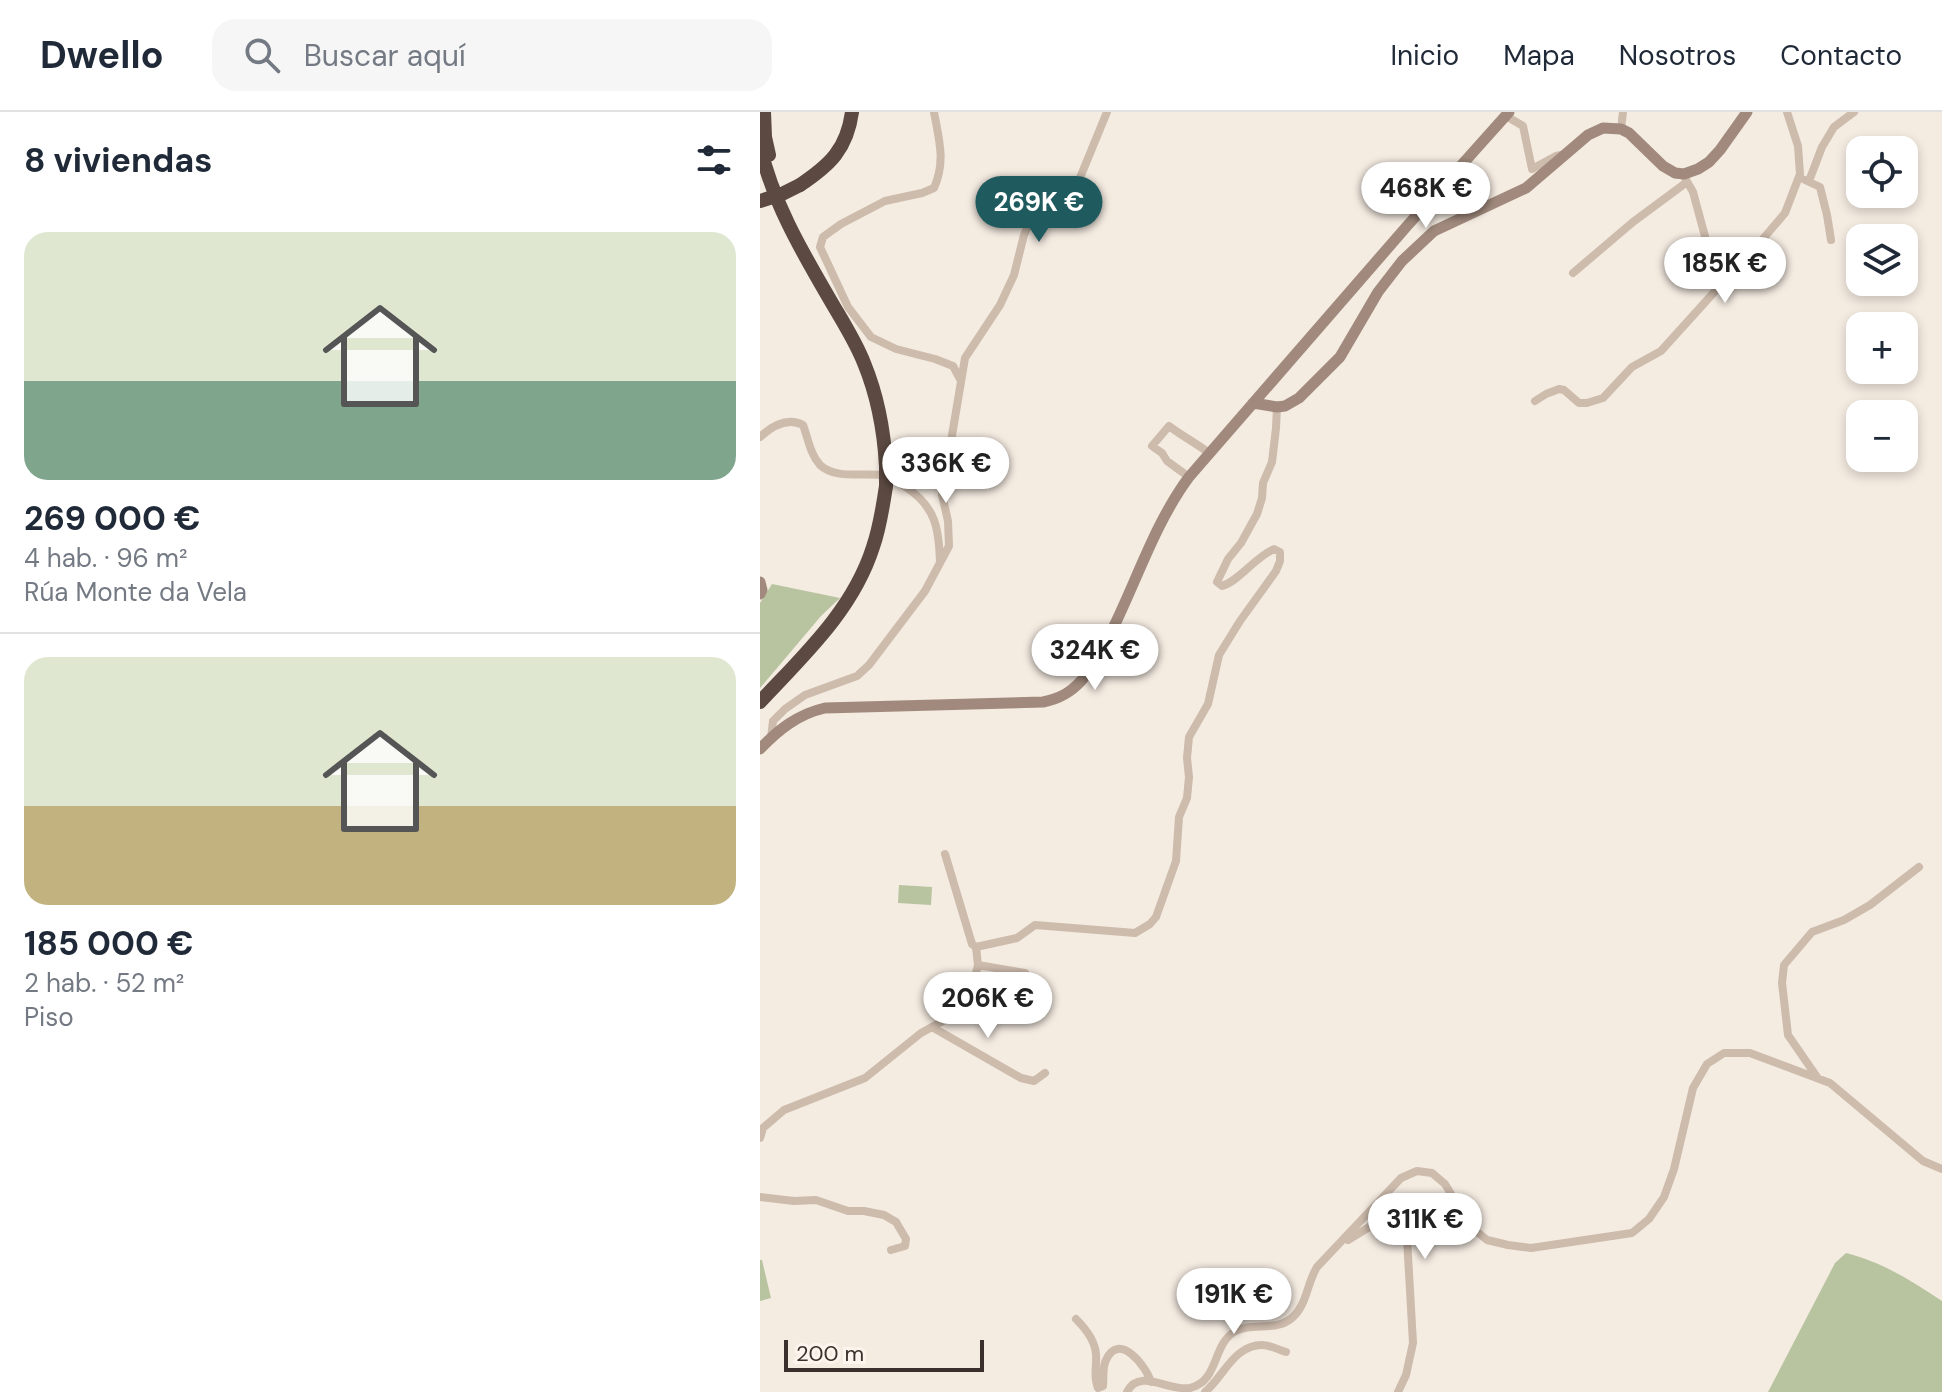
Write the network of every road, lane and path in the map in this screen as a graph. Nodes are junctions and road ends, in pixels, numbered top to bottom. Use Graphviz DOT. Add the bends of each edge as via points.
graph roads {
  1 [pos="764,112"];
  2 [pos="850,112"];
  3 [pos="934,112"];
  4 [pos="1107,112"];
  5 [pos="1623,112"];
  6 [pos="1747,112"];
  7 [pos="1787,112"];
  8 [pos="1854,112"];
  9 [pos="1504,114"];
  10 [pos="1621,129"];
  11 [pos="760,146"];
  12 [pos="1562,155"];
  13 [pos="1686,178"];
  14 [pos="1799,178"];
  15 [pos="1809,181"];
  16 [pos="760,184"];
  17 [pos="760,201"];
  18 [pos="792,228"];
  19 [pos="1831,240"];
  20 [pos="1573,273"];
  21 [pos="1719,288"];
  22 [pos="832,302"];
  23 [pos="961,380"];
  24 [pos="1535,401"];
  25 [pos="1253,403"];
  26 [pos="1277,407"];
  27 [pos="760,437"];
  28 [pos="1209,453"];
  29 [pos="1189,477"];
  30 [pos="940,563"];
  31 [pos="760,582"];
  32 [pos="760,594"];
  33 [pos="760,702"];
  34 [pos="771,738"];
  35 [pos="760,749"];
  36 [pos="945,854"];
  37 [pos="1919,867"];
  38 [pos="976,947"];
  39 [pos="978,965"];
  40 [pos="1025,973"];
  41 [pos="932,1027"];
  42 [pos="1045,1073"];
  43 [pos="1818,1079"];
  44 [pos="760,1138"];
  45 [pos="1942,1169"];
  46 [pos="760,1197"];
  47 [pos="1337,1246"];
  48 [pos="891,1250"];
  49 [pos="1076,1319"];
  50 [pos="1286,1352"];
  51 [pos="1151,1382"];
  52 [pos="1173,1388"];
  53 [pos="1127,1392"];
  54 [pos="1184,1392"];
  55 [pos="1205,1392"];
  56 [pos="1398,1392"];
  1 -- 18 [label="highway" via="770,163"];
  2 -- 17 [label="highway, bridge" via="849,130 825,166 800,185"];
  3 -- 23 [label="street" via="941,150 934,188 885,201 852,218 823,237 820,247 848,307 871,337 953,366"];
  4 -- 23 [label="street" via="1077,185 1034,212 1014,275 965,358"];
  5 -- 10 [label="street"];
  6 -- 13 [label="street" via="1709,162"];
  7 -- 14 [label="street" via="1798,146"];
  8 -- 15 [label="street" via="1834,127"];
  9 -- 12 [label="street" via="1523,126 1532,169"];
  9 -- 25 [label="street"];
  10 -- 12 [label="street" via="1603,128"];
  10 -- 13 [label="street" via="1663,166"];
  11 -- 18 [label="highway"];
  12 -- 26 [label="street" via="1526,188 1434,231 1394,271 1340,357 1299,398"];
  13 -- 20 [label="street"];
  13 -- 21 [label="street"];
  14 -- 15 [label="street"];
  14 -- 21 [label="street" via="1785,213"];
  15 -- 19 [label="street" via="1820,187"];
  16 -- 22 [label="highway" via="802,261"];
  18 -- 22 [label="highway"];
  21 -- 24 [label="street" via="1661,351 1632,367 1603,398 1579,403 1559,389"];
  22 -- 33 [label="highway, bridge" via="864,363 884,434 886,486 880,523 840,612"];
  23 -- 30 [label="street" via="942,495 949,546"];
  25 -- 26 [label="street"];
  25 -- 28 [label="street"];
  26 -- 38 [label="street" via="1272,462 1257,514 1217,582 1228,584 1274,549 1280,552 1280,561 1219,655 1208,704 1189,737 1187,798 1179,817 1176,861 1156,917 1135,933 1035,925 1017,938"];
  27 -- 30 [label="street" via="778,425 797,422 821,466 833,472 887,476 917,495 932,513 940,536"];
  28 -- 29 [label="street"];
  28 -- 29 [label="street" via="1169,426 1152,446"];
  29 -- 34 [label="street" via="1170,504 1094,664 1062,696 1043,702 825,708 797,718"];
  30 -- 34 [label="street" via="869,665 857,676 805,695 785,709 773,721"];
  31 -- 32 [label="street"];
  34 -- 35 [label="street"];
  36 -- 38 [label="street"];
  37 -- 43 [label="street" via="1870,905 1812,932 1784,965 1788,1035"];
  38 -- 39 [label="street"];
  39 -- 40 [label="street"];
  39 -- 41 [label="street" via="972,989 954,1015"];
  41 -- 42 [label="street" via="1021,1078 1034,1081"];
  41 -- 44 [label="street" via="865,1078 784,1110 763,1128"];
  43 -- 45 [label="street" via="1830,1083 1923,1161"];
  43 -- 47 [label="street" via="1750,1053 1724,1053 1707,1064 1693,1088 1664,1197 1632,1233 1531,1248 1487,1240 1471,1227 1445,1184 1432,1173 1417,1171 1401,1178"];
  46 -- 48 [label="street" via="816,1200 884,1215 896,1222 906,1239 905,1246"];
  47 -- 52 [label="street" via="1317,1267 1291,1319 1235,1332 1226,1339 1207,1378 1188,1389"];
  47 -- 56 [label="street" via="1379,1221 1402,1230 1407,1238 1413,1343"];
  49 -- 51 [label="street" via="1096,1351 1098,1388 1103,1386 1108,1357 1120,1350 1140,1360"];
  50 -- 55 [label="street" via="1264,1345 1245,1348"];
  51 -- 52 [label="street"];
  51 -- 53 [label="street" via="1139,1381"];
  52 -- 54 [label="street"];
}
